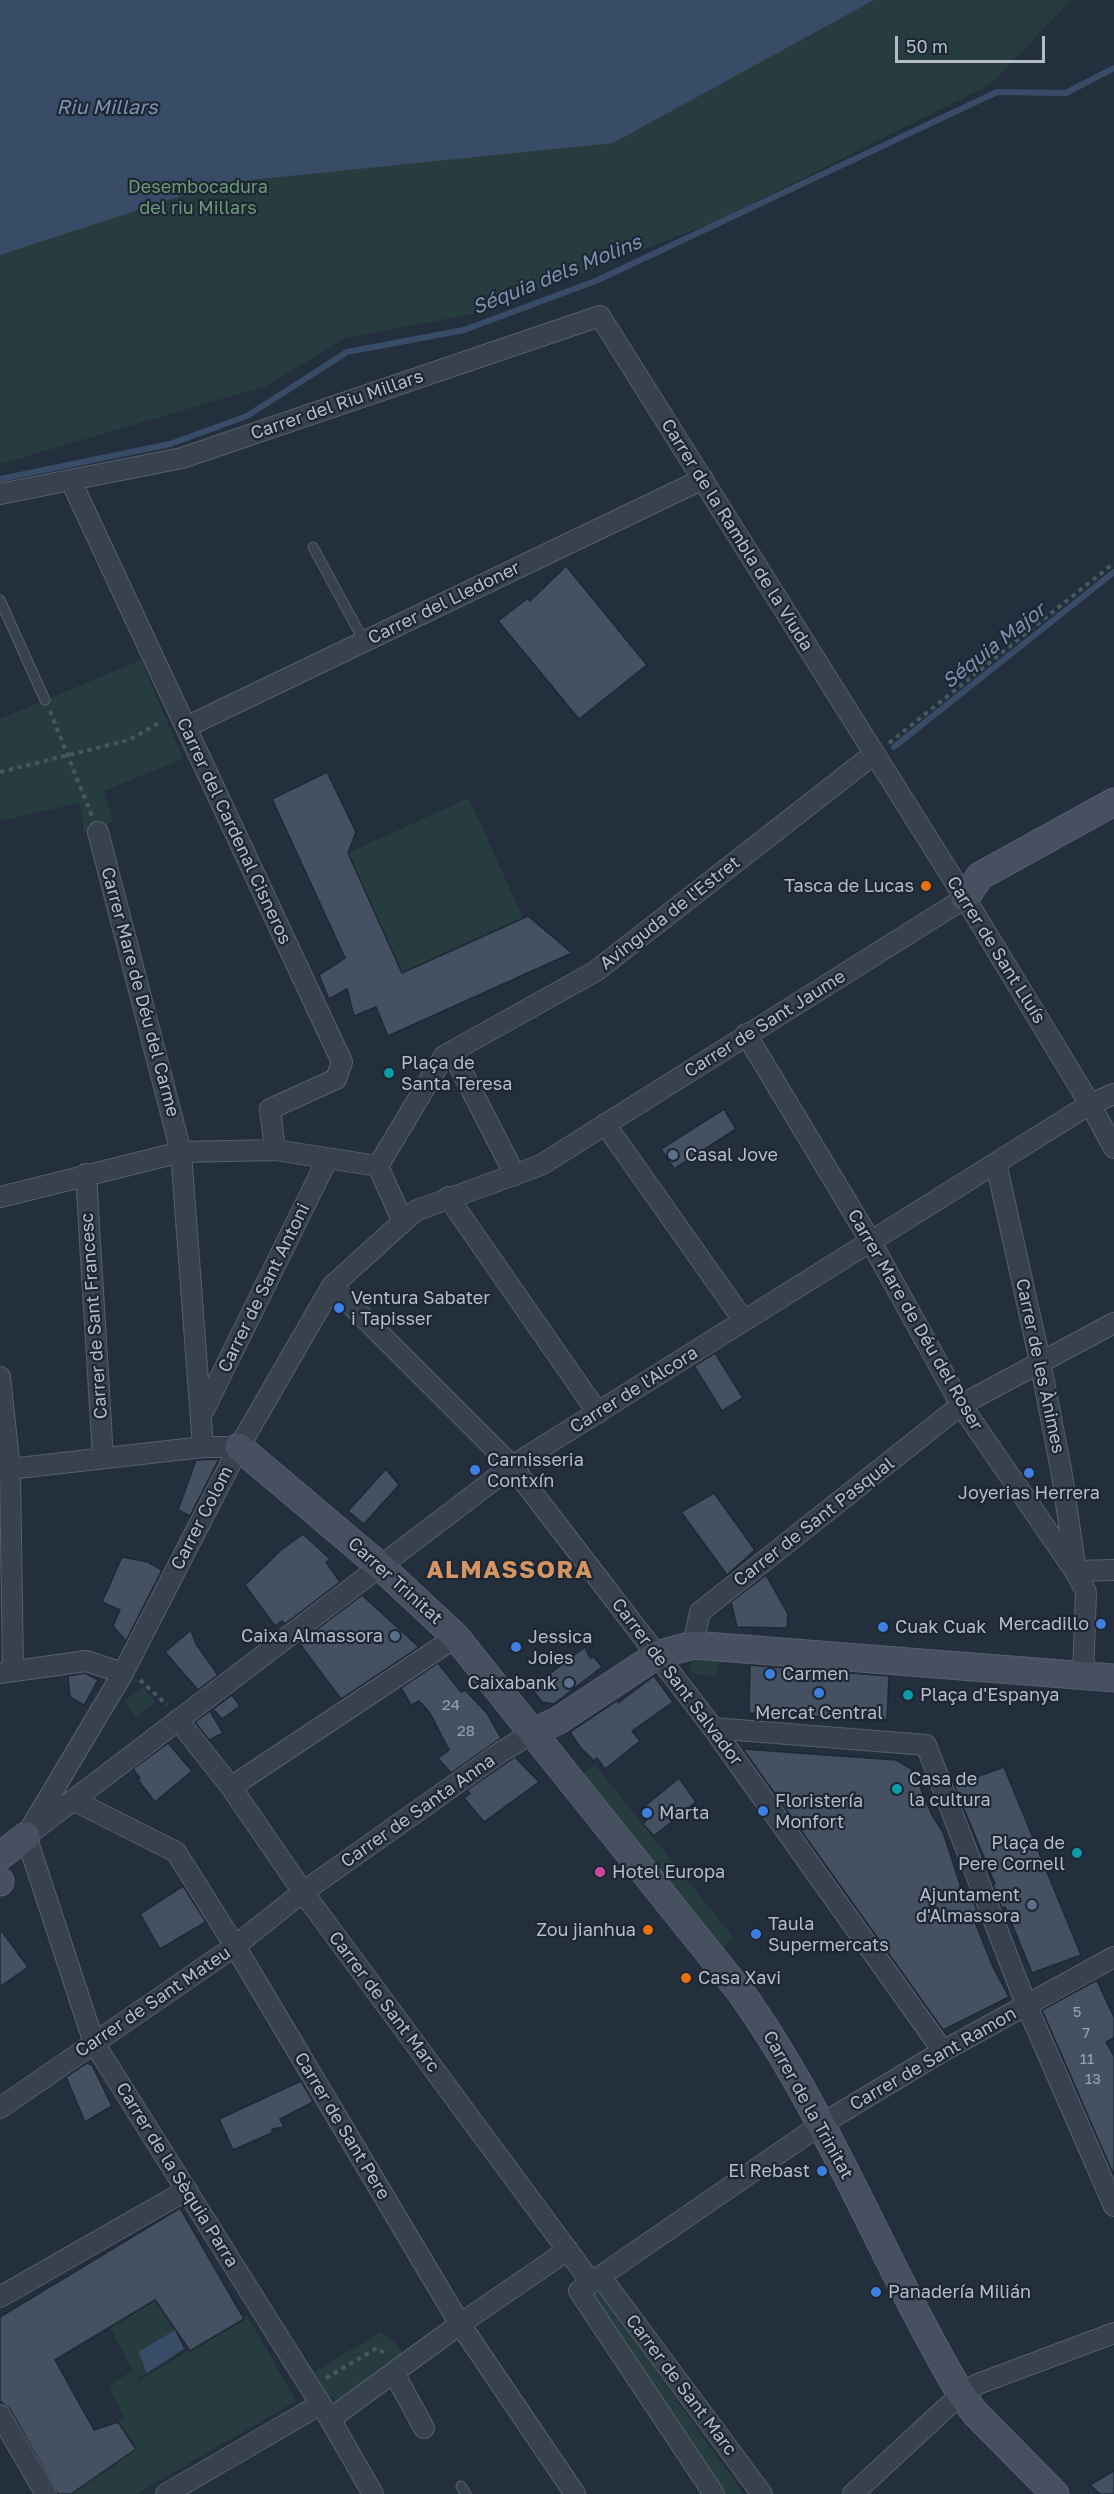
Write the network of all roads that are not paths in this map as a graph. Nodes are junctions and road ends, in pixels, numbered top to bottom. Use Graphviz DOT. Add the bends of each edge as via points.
graph roads {
  1 [pos="600,316"];
  2 [pos="703,479"];
  3 [pos="71,481"];
  4 [pos="0,494"];
  5 [pos="313,547"];
  6 [pos="0,600"];
  7 [pos="364,641"];
  8 [pos="45,700"];
  9 [pos="182,720"];
  10 [pos="874,754"];
  11 [pos="1114,802"];
  12 [pos="98,832"];
  13 [pos="964,898"];
  14 [pos="746,1034"];
  15 [pos="453,1052"];
  16 [pos="1114,1094"];
  17 [pos="1090,1104"];
  18 [pos="605,1124"];
  19 [pos="1114,1148"];
  20 [pos="275,1150"];
  21 [pos="182,1152"];
  22 [pos="327,1160"];
  23 [pos="996,1163"];
  24 [pos="378,1166"];
  25 [pos="86,1174"];
  26 [pos="515,1175"];
  27 [pos="0,1197"];
  28 [pos="448,1197"];
  29 [pos="402,1220"];
  30 [pos="871,1242"];
  31 [pos="332,1286"];
  32 [pos="744,1321"];
  33 [pos="1114,1323"];
  34 [pos="1040,1361"];
  35 [pos="0,1377"];
  36 [pos="961,1405"];
  37 [pos="598,1413"];
  38 [pos="201,1416"];
  39 [pos="203,1447"];
  40 [pos="239,1448"];
  41 [pos="103,1458"];
  42 [pos="512,1466"];
  43 [pos="5,1469"];
  44 [pos="381,1567"];
  45 [pos="1076,1570"];
  46 [pos="1114,1570"];
  47 [pos="456,1637"];
  48 [pos="693,1645"];
  49 [pos="657,1655"];
  50 [pos="6,1672"];
  51 [pos="123,1673"];
  52 [pos="1078,1675"];
  53 [pos="1114,1678"];
  54 [pos="178,1720"];
  55 [pos="712,1728"];
  56 [pos="534,1732"];
  57 [pos="898,1736"];
  58 [pos="863,1740"];
  59 [pos="231,1787"];
  60 [pos="73,1800"];
  61 [pos="27,1836"];
  62 [pos="0,1856"];
  63 [pos="303,1892"];
  64 [pos="235,1946"];
  65 [pos="1114,1957"];
  66 [pos="1026,2004"];
  67 [pos="94,2043"];
  68 [pos="943,2051"];
  69 [pos="0,2108"];
  70 [pos="820,2125"];
  71 [pos="187,2190"];
  72 [pos="1114,2206"];
  73 [pos="568,2250"];
  74 [pos="590,2283"];
  75 [pos="0,2297"];
  76 [pos="460,2324"];
  77 [pos="1114,2333"];
  78 [pos="398,2370"];
  79 [pos="961,2394"];
  80 [pos="325,2411"];
  81 [pos="0,2415"];
  82 [pos="424,2428"];
  83 [pos="567,2490"];
  84 [pos="46,2494"];
  85 [pos="166,2494"];
  86 [pos="373,2494"];
  87 [pos="714,2494"];
  88 [pos="762,2494"];
  89 [pos="853,2494"];
  90 [pos="1055,2494"];
  1 -- 2 [label="street, Carrer de la Rambla de la Viuda"];
  1 -- 3 [label="street, Carrer del Riu Millars" via="182,458"];
  2 -- 7 [label="street, Carrer del Lledoner"];
  2 -- 10 [label="street, Carrer de la Rambla de la Viuda"];
  3 -- 4 [label="street, Carrer del Riu Millars"];
  3 -- 9 [label="street, Carrer del Cardenal Cisneros"];
  5 -- 7 [label="lane"];
  6 -- 8 [label="lane"];
  7 -- 9 [label="street, Carrer del Lledoner"];
  9 -- 20 [label="street, Carrer del Cardenal Cisneros" via="342,1062 336,1079 270,1110"];
  10 -- 13 [label="street, Carrer de Sant Lluís"];
  10 -- 15 [label="street, Avinguda de l'Estret" via="596,971"];
  11 -- 13 [label="street, Carrer de Sant Jaume" via="980,876"];
  12 -- 21 [label="street, Carrer Mare de Déu del Carme"];
  13 -- 14 [label="street, Carrer de Sant Jaume"];
  13 -- 17 [label="street, Carrer de Sant Lluís"];
  14 -- 18 [label="street, Carrer de Sant Jaume"];
  14 -- 30 [label="street, Carrer Mare de Déu del Roser"];
  15 -- 24 [label="street" via="444,1056"];
  15 -- 26 [label="street"];
  16 -- 17 [label="street, Carrer de l'Alcora"];
  17 -- 19 [label="street, Carrer de Sant Lluís"];
  17 -- 23 [label="street, Carrer de l'Alcora"];
  18 -- 26 [label="street, Carrer de Sant Jaume" via="541,1165"];
  18 -- 32 [label="street"];
  20 -- 21 [label="street"];
  20 -- 22 [label="street"];
  21 -- 25 [label="street"];
  21 -- 38 [label="street, Carrer Mare de Déu del Carme"];
  22 -- 24 [label="street"];
  22 -- 38 [label="street, Carrer de Sant Antoni"];
  23 -- 30 [label="street, Carrer de l'Alcora"];
  23 -- 34 [label="street, Carrer de les Ànimes"];
  24 -- 29 [label="street"];
  25 -- 27 [label="street"];
  25 -- 41 [label="street, Carrer de Sant Francesc"];
  26 -- 28 [label="street, Carrer de Sant Jaume"];
  28 -- 29 [label="street, Carrer de Sant Jaume"];
  28 -- 37 [label="street"];
  29 -- 31 [label="street, Carrer Colom"];
  30 -- 32 [label="street, Carrer de l'Alcora"];
  30 -- 36 [label="street, Carrer Mare de Déu del Roser"];
  31 -- 40 [label="street, Carrer Colom"];
  31 -- 42 [label="street, Carrer de Sant Salvador"];
  32 -- 37 [label="street, Carrer de l'Alcora"];
  33 -- 34 [label="street, Carrer de Sant Pasqual"];
  34 -- 36 [label="street, Carrer de Sant Pasqual"];
  34 -- 45 [label="street, Carrer de les Ànimes"];
  35 -- 43 [label="street"];
  36 -- 45 [label="street, Carrer Mare de Déu del Roser"];
  36 -- 48 [label="street, Carrer de Sant Pasqual" via="700,1612"];
  37 -- 42 [label="street, Carrer de l'Alcora"];
  38 -- 39 [label="street, Carrer Mare de Déu del Carme"];
  39 -- 40 [label="street"];
  39 -- 41 [label="street"];
  40 -- 44 [label="street, Carrer Trinitat"];
  40 -- 51 [label="street, Carrer Colom"];
  41 -- 43 [label="street"];
  42 -- 44 [label="street, Carrer de l'Alcora"];
  42 -- 49 [label="street, Carrer de Sant Salvador"];
  43 -- 50 [label="street"];
  44 -- 47 [label="street, Carrer Trinitat"];
  44 -- 54 [label="street, Carrer de l'Alcora"];
  45 -- 46 [label="street"];
  45 -- 52 [label="street, Carrer Mare de Déu del Roser" via="1086,1592"];
  47 -- 56 [label="street, Carrer Trinitat"];
  47 -- 59 [label="street"];
  48 -- 49 [label="street"];
  48 -- 52 [label="street"];
  49 -- 55 [label="street, Carrer de Sant Salvador"];
  49 -- 56 [label="street" via="559,1720"];
  50 -- 51 [label="street" via="86,1661"];
  51 -- 61 [label="street, Carrer Colom"];
  52 -- 53 [label="street"];
  54 -- 59 [label="street, Carrer de Sant Marc"];
  54 -- 60 [label="street, Carrer de l'Alcora"];
  55 -- 58 [label="street"];
  55 -- 68 [label="street, Carrer de Sant Salvador"];
  56 -- 63 [label="street, Carrer de Santa Anna"];
  56 -- 70 [label="street, Carrer de la Trinitat" via="742,1994 767,2029"];
  57 -- 58 [label="lane"];
  58 -- 66 [label="street" via="926,1745"];
  59 -- 63 [label="street, Carrer de Sant Marc"];
  60 -- 61 [label="street, Carrer de l'Alcora"];
  60 -- 64 [label="street, Carrer de Sant Pere" via="176,1852"];
  61 -- 62 [label="street"];
  61 -- 67 [label="street, Carrer de la Sèquia Parra"];
  63 -- 64 [label="street, Carrer de Sant Mateu"];
  63 -- 73 [label="street, Carrer de Sant Marc"];
  64 -- 67 [label="street, Carrer de Sant Mateu"];
  64 -- 76 [label="street, Carrer de Sant Pere"];
  65 -- 66 [label="street, Carrer de Sant Ramon"];
  66 -- 68 [label="street, Carrer de Sant Ramon"];
  66 -- 72 [label="street"];
  67 -- 69 [label="street, Carrer de Sant Mateu"];
  67 -- 71 [label="street, Carrer de la Sèquia Parra"];
  68 -- 70 [label="street, Carrer de Sant Ramon"];
  70 -- 74 [label="street, Carrer de Sant Ramon"];
  70 -- 79 [label="street, Carrer de la Trinitat"];
  71 -- 75 [label="street"];
  71 -- 80 [label="street, Carrer de la Sèquia Parra"];
  73 -- 74 [label="street, Carrer de Sant Marc"];
  73 -- 76 [label="street"];
  74 -- 87 [label="street, Carrer de Sant Marc"];
  74 -- 88 [label="street, Carrer de Sant Marc"];
  76 -- 78 [label="street"];
  76 -- 83 [label="street, Carrer de Sant Pere"];
  77 -- 79 [label="street"];
  78 -- 80 [label="street"];
  78 -- 82 [label="street"];
  79 -- 89 [label="street"];
  79 -- 90 [label="street, Carrer de la Trinitat"];
  80 -- 85 [label="street"];
  80 -- 86 [label="street, Carrer de la Sèquia Parra"];
  81 -- 84 [label="street"];
}
